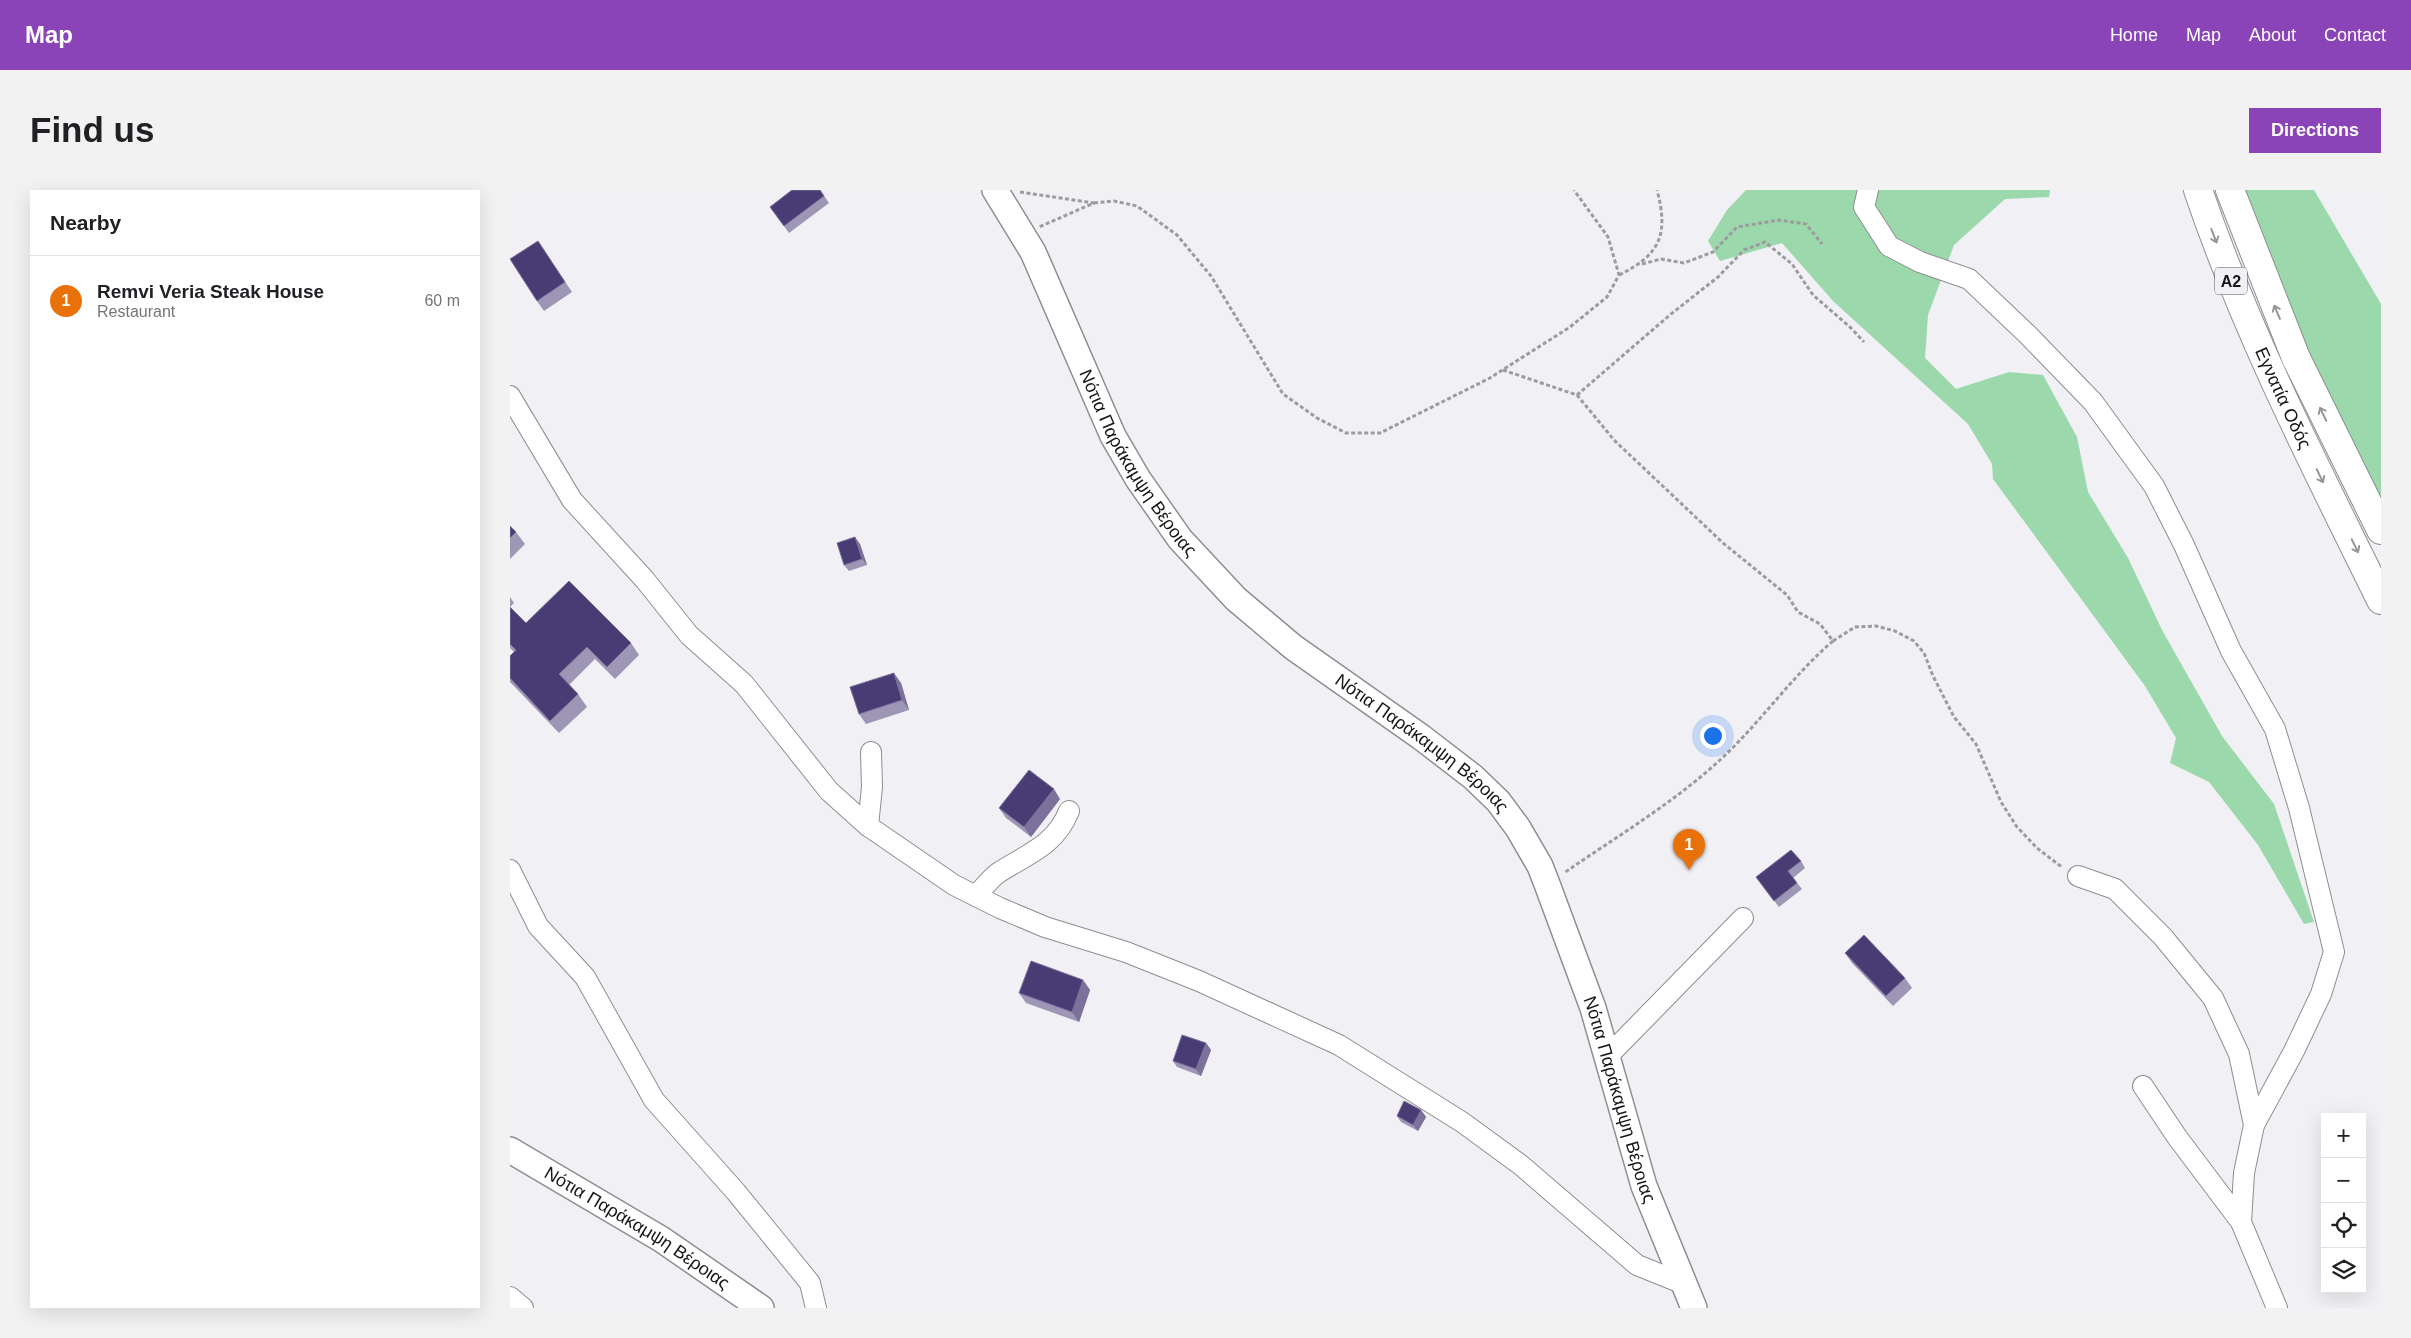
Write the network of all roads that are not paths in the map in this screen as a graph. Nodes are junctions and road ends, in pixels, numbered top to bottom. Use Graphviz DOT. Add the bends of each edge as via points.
graph roads {
  1 [pos="1008,190"];
  2 [pos="1868,190"];
  3 [pos="2198,190"];
  4 [pos="2230,190"];
  5 [pos="510,396"];
  6 [pos="2381,530"];
  7 [pos="2381,600"];
  8 [pos="870,752"];
  9 [pos="1069,811"];
  10 [pos="868,826"];
  11 [pos="510,870"];
  12 [pos="2078,876"];
  13 [pos="976,896"];
  14 [pos="1743,918"];
  15 [pos="1608,1057"];
  16 [pos="2142,1086"];
  17 [pos="2254,1124"];
  18 [pos="510,1150"];
  19 [pos="2241,1222"];
  20 [pos="1684,1284"];
  21 [pos="510,1297"];
  22 [pos="523,1308"];
  23 [pos="761,1308"];
  24 [pos="816,1308"];
  25 [pos="1694,1308"];
  26 [pos="2277,1308"];
  1 -- 15 [label="main road, Νότια Παράκαμψη Βέροιας" via="1113,436 1180,539 1236,599 1293,647 1421,737 1498,801 1540,866"];
  2 -- 17 [label="street" via="1864,207 1888,246 1920,262 1969,279 2093,402 2154,486 2231,651 2275,729 2299,808 2334,952 2321,994"];
  3 -- 7 [label="highway, Εγνατία Οδός / Α2, one-way" via="2268,370"];
  6 -- 4 [label="highway, Εγνατία Οδός / Α2, one-way" via="2296,358"];
  5 -- 10 [label="street" via="572,500 645,580 689,635 744,684 829,791"];
  8 -- 10 [label="street" via="872,787"];
  9 -- 13 [label="street" via="1063,827 1037,851 996,875"];
  10 -- 13 [label="street" via="954,885"];
  11 -- 24 [label="street" via="538,926 586,977 654,1100 736,1192 810,1283"];
  12 -- 17 [label="street" via="2115,888 2163,937 2213,998 2239,1054"];
  13 -- 20 [label="street" via="1045,927 1126,952 1199,981 1339,1044 1522,1166 1637,1265"];
  14 -- 15 [label="street"];
  15 -- 20 [label="main road, Νότια Παράκαμψη Βέροιας" via="1644,1186"];
  16 -- 19 [label="street"];
  17 -- 19 [label="street" via="2244,1173"];
  18 -- 23 [label="main road, Νότια Παράκαμψη Βέροιας" via="661,1239"];
  19 -- 26 [label="street"];
  20 -- 25 [label="main road, Νότια Παράκαμψη Βέροιας"];
  21 -- 22 [label="street"];
}
